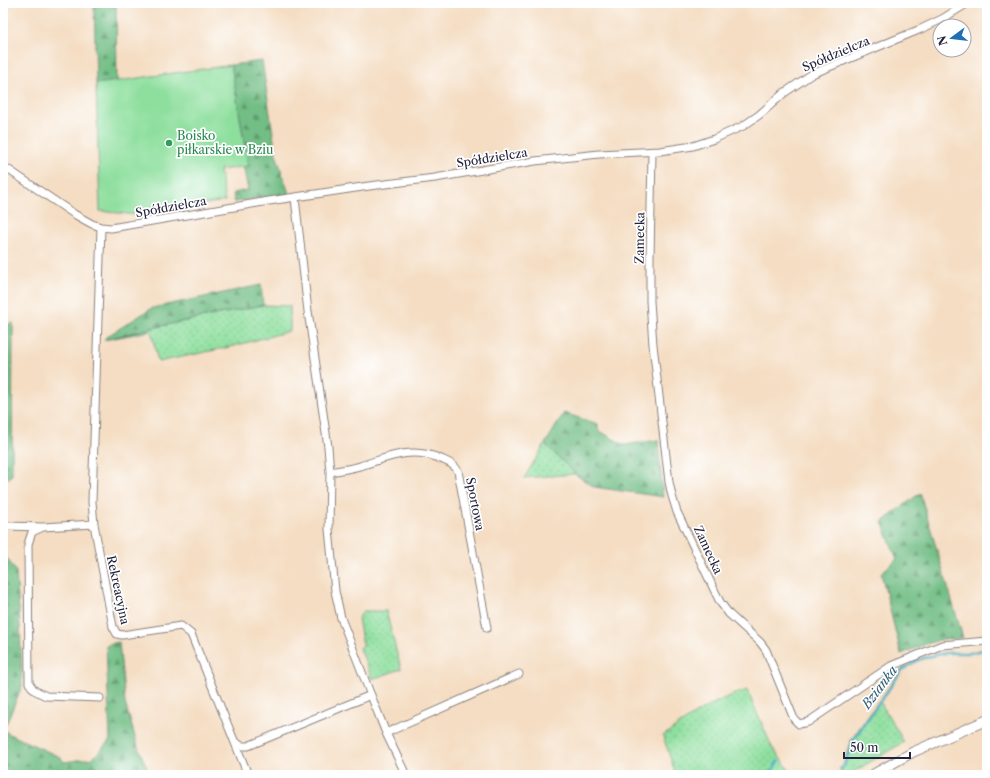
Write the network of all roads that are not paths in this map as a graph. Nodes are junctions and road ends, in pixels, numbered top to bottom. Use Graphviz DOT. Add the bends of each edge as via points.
graph roads {
  1 [pos="968,3"];
  2 [pos="652,152"];
  3 [pos="3,166"];
  4 [pos="295,198"];
  5 [pos="101,227"];
  6 [pos="330,472"];
  7 [pos="94,524"];
  8 [pos="6,526"];
  9 [pos="43,527"];
  10 [pos="487,628"];
  11 [pos="987,641"];
  12 [pos="519,674"];
  13 [pos="371,696"];
  14 [pos="100,698"];
  15 [pos="987,720"];
  16 [pos="386,733"];
  17 [pos="235,742"];
  18 [pos="248,775"];
  19 [pos="406,775"];
  20 [pos="872,775"];
  1 -- 2 [label="street, Spółdzielcza" via="922,29 812,74 784,93 759,115 727,134 693,146"];
  2 -- 4 [label="street, Spółdzielcza" via="599,154 535,162"];
  2 -- 11 [label="street, Zamecka" via="650,301 658,398 672,496 677,512 720,602 766,650 794,720 799,724 808,722 891,666 934,648"];
  3 -- 5 [label="street, Spółdzielcza" via="74,214"];
  4 -- 5 [label="street, Spółdzielcza" via="111,228"];
  4 -- 6 [label="street"];
  5 -- 7 [label="street, Rekreacyjna" via="92,470"];
  6 -- 10 [label="street, Sportowa" via="411,452 430,454 455,466"];
  6 -- 13 [label="street" via="329,528 335,591 341,618"];
  7 -- 9 [label="street"];
  7 -- 17 [label="street, Rekreacyjna" via="113,627 117,634 181,626 191,634"];
  8 -- 9 [label="street"];
  9 -- 14 [label="street" via="32,532 28,544 29,683 34,690 46,696"];
  12 -- 16 [label="street"];
  13 -- 16 [label="street"];
  13 -- 17 [label="street" via="248,746"];
  15 -- 20 [label="street" via="920,749"];
  16 -- 19 [label="street"];
  17 -- 18 [label="street, Rekreacyjna"];
}
